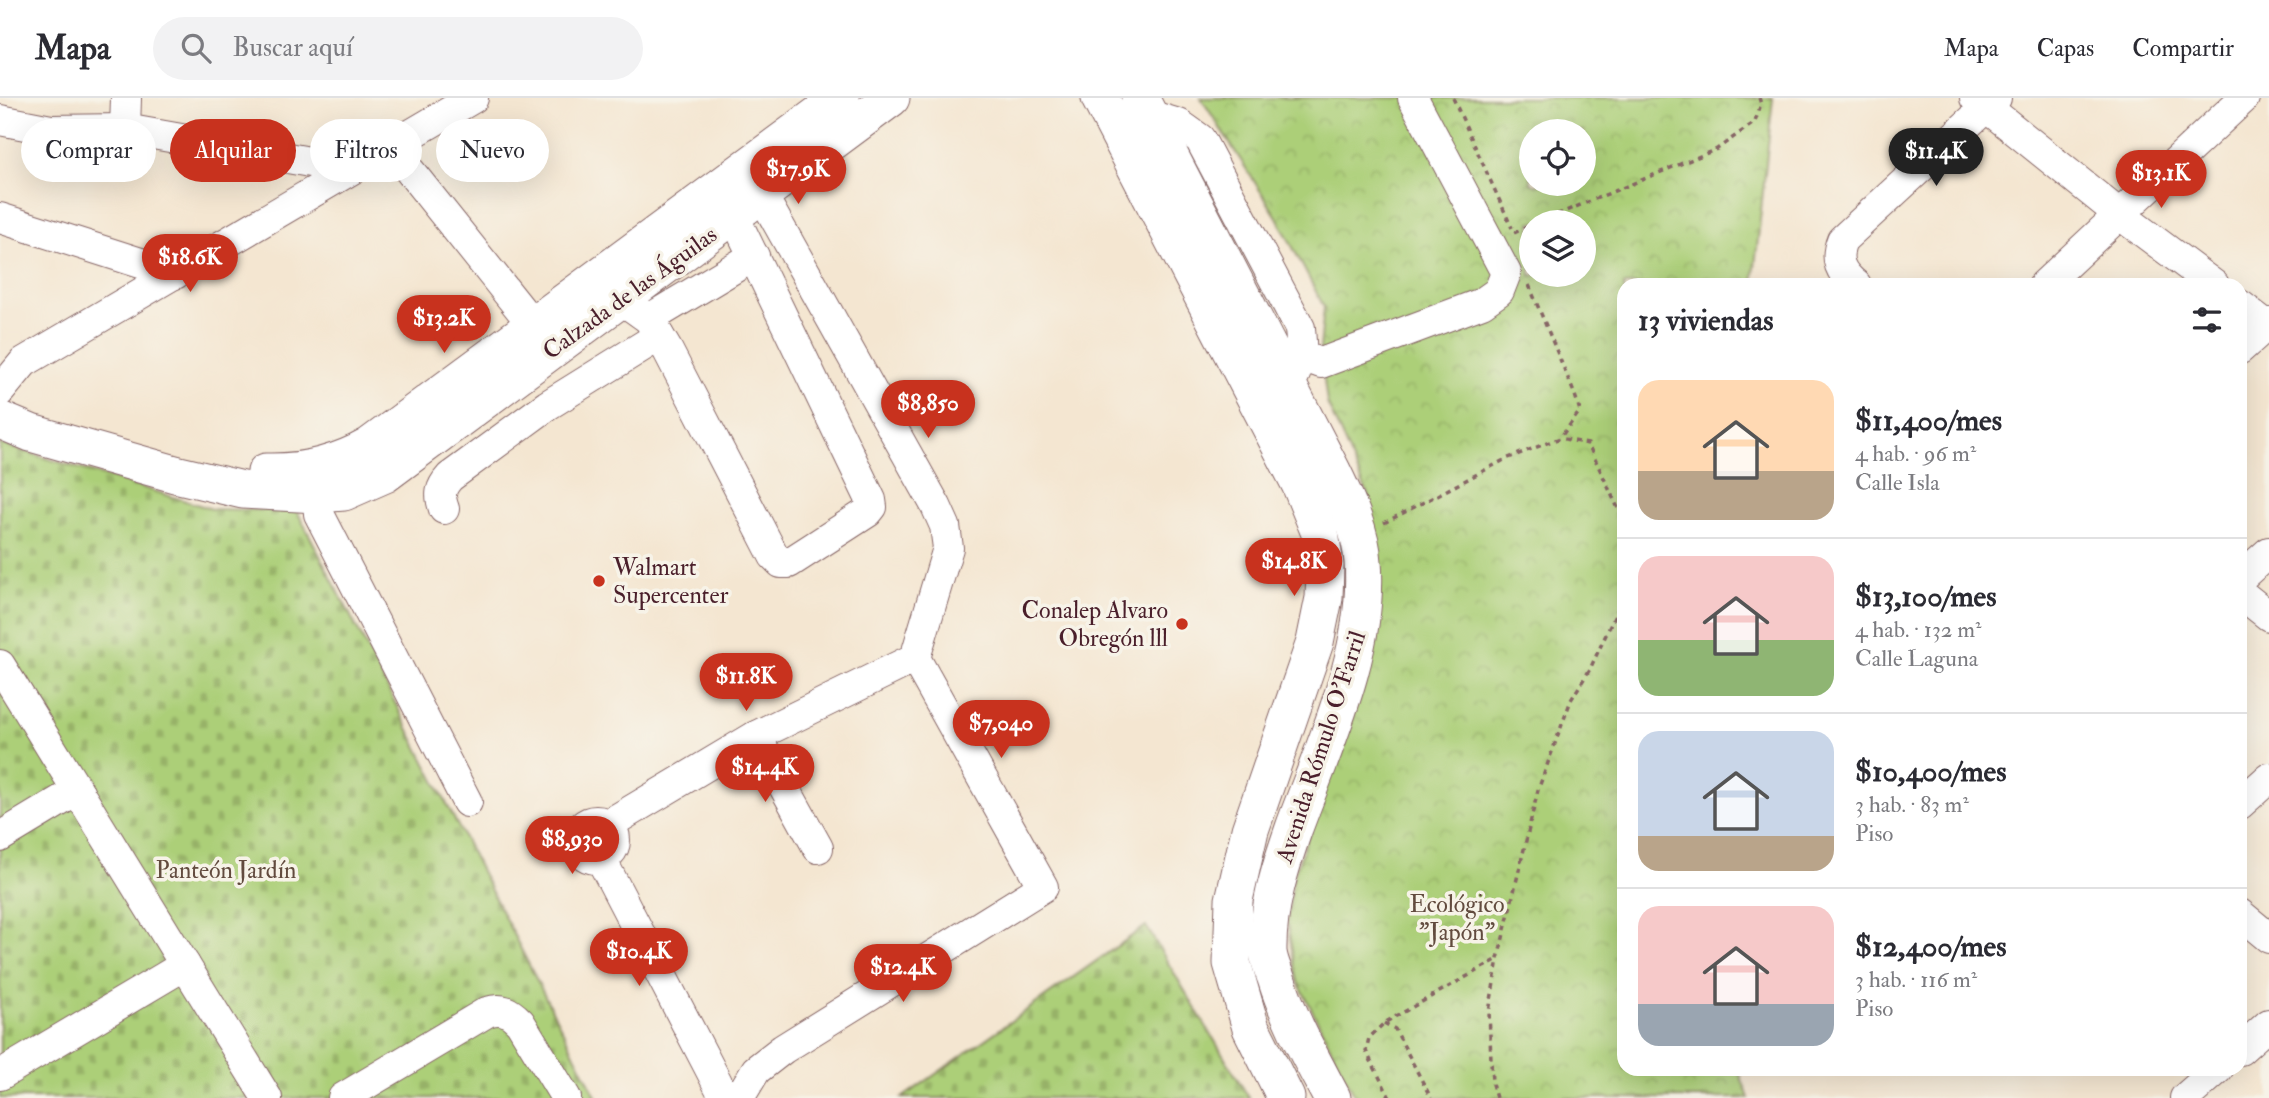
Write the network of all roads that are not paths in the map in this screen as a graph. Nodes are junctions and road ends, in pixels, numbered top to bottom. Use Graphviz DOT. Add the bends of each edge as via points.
graph roads {
  1 [pos="126,98"];
  2 [pos="473,98"];
  3 [pos="841,98"];
  4 [pos="891,98"];
  5 [pos="1413,98"];
  6 [pos="2244,98"];
  7 [pos="1986,101"];
  8 [pos="1124,104"];
  9 [pos="125,119"];
  10 [pos="0,120"];
  11 [pos="21,124"];
  12 [pos="422,127"];
  13 [pos="156,135"];
  14 [pos="310,162"];
  15 [pos="327,182"];
  16 [pos="419,182"];
  17 [pos="748,205"];
  18 [pos="2119,214"];
  19 [pos="0,218"];
  20 [pos="754,256"];
  21 [pos="175,274"];
  22 [pos="1849,278"];
  23 [pos="2051,278"];
  24 [pos="2205,278"];
  25 [pos="2247,310"];
  26 [pos="643,318"];
  27 [pos="533,325"];
  28 [pos="2268,325"];
  29 [pos="2247,343"];
  30 [pos="1296,372"];
  31 [pos="0,391"];
  32 [pos="0,411"];
  33 [pos="0,419"];
  34 [pos="317,481"];
  35 [pos="444,509"];
  36 [pos="2269,552"];
  37 [pos="2247,572"];
  38 [pos="2247,599"];
  39 [pos="2269,616"];
  40 [pos="915,658"];
  41 [pos="0,665"];
  42 [pos="756,736"];
  43 [pos="2269,778"];
  44 [pos="78,790"];
  45 [pos="2247,798"];
  46 [pos="467,802"];
  47 [pos="0,836"];
  48 [pos="818,848"];
  49 [pos="2247,920"];
  50 [pos="2269,938"];
  51 [pos="186,965"];
  52 [pos="2269,1024"];
  53 [pos="2247,1044"];
  54 [pos="0,1075"];
  55 [pos="2210,1076"];
  56 [pos="728,1097"];
  57 [pos="267,1098"];
  58 [pos="343,1098"];
  59 [pos="566,1098"];
  60 [pos="1286,1098"];
  61 [pos="1332,1098"];
  62 [pos="2185,1098"];
  1 -- 9 [label="street"];
  2 -- 12 [label="street"];
  3 -- 27 [label="main road, Calzada de las Águilas"];
  4 -- 17 [label="main road, Calzada de las Águilas"];
  5 -- 30 [label="street" via="1506,273 1499,291 1482,303"];
  6 -- 18 [label="street"];
  7 -- 18 [label="street"];
  7 -- 22 [label="street" via="1842,240 1837,252 1839,267"];
  8 -- 30 [label="main road, Avenida Rómulo O'Farril"];
  8 -- 60 [label="main road, Avenida Rómulo O'Farril" via="1320,533 1325,566 1315,642 1250,830 1234,900 1232,963 1251,1028"];
  10 -- 11 [label="street"];
  13 -- 14 [label="street"];
  15 -- 21 [label="street"];
  16 -- 27 [label="street"];
  17 -- 20 [label="street"];
  17 -- 26 [label="main road, Calzada de las Águilas"];
  17 -- 40 [label="street" via="945,526 948,548"];
  18 -- 23 [label="street"];
  18 -- 24 [label="street"];
  19 -- 21 [label="street"];
  20 -- 26 [label="street"];
  20 -- 26 [label="street" via="872,507 789,563 774,556"];
  21 -- 31 [label="street" via="24,362"];
  25 -- 28 [label="street"];
  26 -- 34 [label="main road, Calzada de las Águilas" via="384,474 344,492"];
  26 -- 35 [label="street" via="548,405 450,477 439,496"];
  27 -- 34 [label="main road, Calzada de las Águilas"];
  28 -- 29 [label="street"];
  30 -- 61 [label="main road, Avenida Rómulo O'Farril" via="1348,503 1363,561 1363,607 1354,659 1270,909 1268,955 1287,1012"];
  32 -- 34 [label="main road, Calzada de las Águilas" via="183,459 250,471 286,472"];
  33 -- 34 [label="main road, Calzada de las Águilas" via="31,433 243,489"];
  34 -- 46 [label="street" via="320,514"];
  36 -- 37 [label="street"];
  38 -- 39 [label="street"];
  40 -- 42 [label="street"];
  40 -- 56 [label="street" via="1043,887 783,1049"];
  41 -- 44 [label="street"];
  42 -- 48 [label="street"];
  42 -- 56 [label="street" via="607,825 587,824 579,832 578,842 590,858 601,859"];
  43 -- 45 [label="street"];
  44 -- 47 [label="street"];
  44 -- 51 [label="street"];
  49 -- 50 [label="street"];
  51 -- 54 [label="street"];
  51 -- 57 [label="street"];
  52 -- 53 [label="street"];
  55 -- 62 [label="street"];
  58 -- 59 [label="street" via="499,1008 520,1022"];
}
